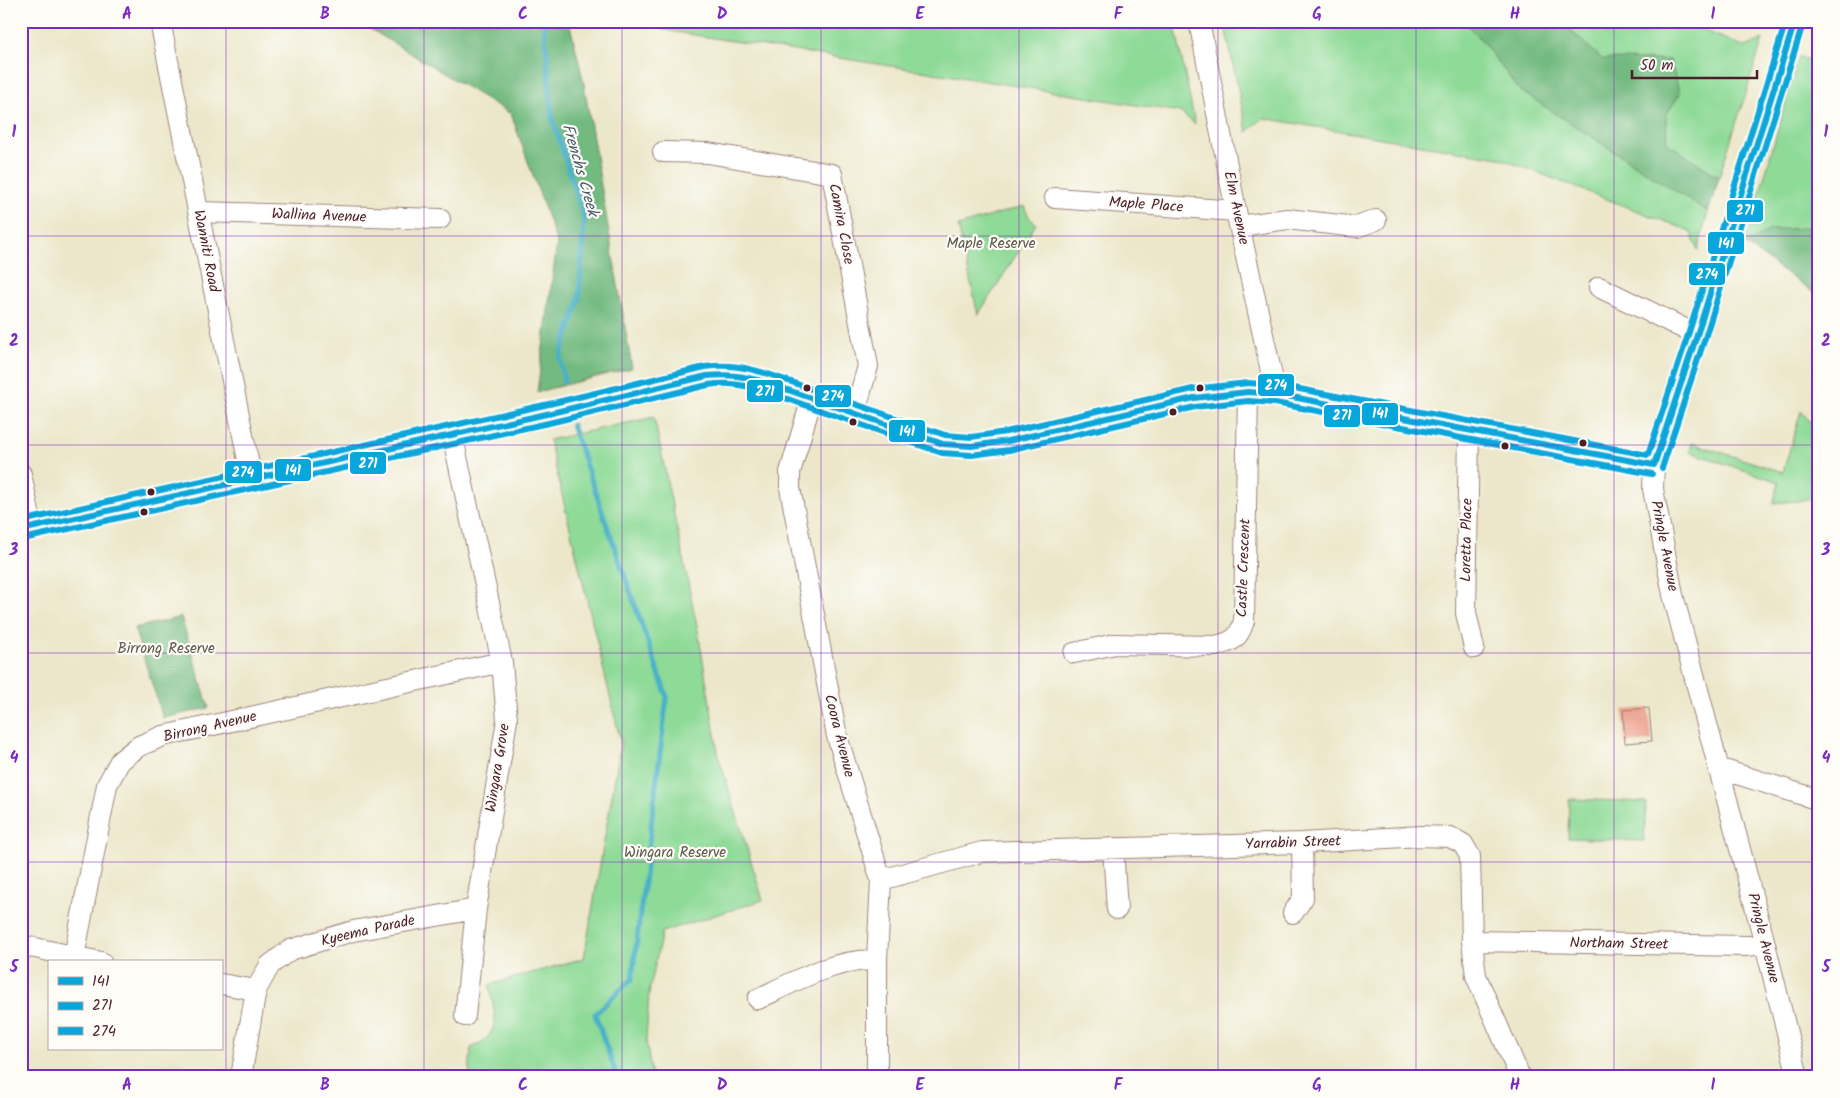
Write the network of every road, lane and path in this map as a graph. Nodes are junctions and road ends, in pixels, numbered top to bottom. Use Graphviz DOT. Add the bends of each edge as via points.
graph roads {
  1 [pos="160,21"];
  2 [pos="1199,21"];
  3 [pos="1795,21"];
  4 [pos="663,152"];
  5 [pos="1056,198"];
  6 [pos="199,212"];
  7 [pos="440,219"];
  8 [pos="1238,219"];
  9 [pos="1376,220"];
  10 [pos="1600,287"];
  11 [pos="1697,335"];
  12 [pos="1248,392"];
  13 [pos="1276,394"];
  14 [pos="812,398"];
  15 [pos="855,412"];
  16 [pos="1469,430"];
  17 [pos="452,434"];
  18 [pos="1654,464"];
  19 [pos="21,474"];
  20 [pos="252,480"];
  21 [pos="27,529"];
  22 [pos="1474,648"];
  23 [pos="1074,653"];
  24 [pos="502,662"];
  25 [pos="1718,768"];
  26 [pos="1819,800"];
  27 [pos="1302,844"];
  28 [pos="1113,848"];
  29 [pos="880,880"];
  30 [pos="476,909"];
  31 [pos="1117,909"];
  32 [pos="1293,913"];
  33 [pos="1472,941"];
  34 [pos="1765,944"];
  35 [pos="21,945"];
  36 [pos="74,957"];
  37 [pos="90,960"];
  38 [pos="877,960"];
  39 [pos="222,984"];
  40 [pos="256,990"];
  41 [pos="758,999"];
  42 [pos="464,1016"];
  43 [pos="1514,1075"];
  44 [pos="241,1077"];
  45 [pos="877,1077"];
  46 [pos="1798,1077"];
  1 -- 6 [label="street, Wanniti Road"];
  2 -- 8 [label="street, Elm Avenue"];
  3 -- 11 [label="street, Pringle Avenue"];
  4 -- 15 [label="street, Camira Close" via="708,153 832,174 868,366"];
  5 -- 8 [label="street, Maple Place"];
  6 -- 7 [label="street, Wallina Avenue"];
  6 -- 20 [label="street, Wanniti Road"];
  8 -- 9 [label="street, Maple Place" via="1357,227"];
  8 -- 13 [label="street, Elm Avenue"];
  10 -- 11 [label="street"];
  11 -- 18 [label="street, Pringle Avenue"];
  12 -- 13 [label="street"];
  12 -- 15 [label="street" via="1194,398 1008,441 971,446 943,444"];
  12 -- 23 [label="street, Castle Crescent" via="1244,621 1241,632 1230,643 1215,646 1115,644"];
  13 -- 16 [label="street"];
  14 -- 15 [label="street"];
  14 -- 17 [label="street" via="740,375 726,374"];
  14 -- 29 [label="street, Coora Avenue" via="790,472 790,488 837,736"];
  16 -- 18 [label="street"];
  16 -- 22 [label="street, Loretta Place" via="1466,613"];
  17 -- 20 [label="street"];
  17 -- 24 [label="street, Wingara Grove"];
  18 -- 25 [label="street, Pringle Avenue" via="1653,489 1673,595"];
  19 -- 21 [label="street"];
  20 -- 21 [label="street"];
  24 -- 30 [label="street, Wingara Grove" via="506,720"];
  24 -- 36 [label="street, Birrong Avenue" via="163,736 139,746 120,761 107,785"];
  25 -- 26 [label="street"];
  25 -- 34 [label="street, Pringle Avenue"];
  27 -- 28 [label="street, Yarrabin Street"];
  27 -- 32 [label="street" via="1304,898"];
  27 -- 33 [label="street, Yarrabin Street" via="1421,836 1450,837 1463,844 1470,856"];
  28 -- 29 [label="street, Yarrabin Street" via="982,852"];
  28 -- 31 [label="street"];
  29 -- 38 [label="street, Coora Avenue"];
  30 -- 40 [label="street, Kyeema Parade" via="353,931 290,950 270,965"];
  30 -- 42 [label="street, Wingara Grove"];
  33 -- 34 [label="street, Northam Street"];
  33 -- 43 [label="street, Yarrabin Street" via="1476,976"];
  34 -- 46 [label="street, Pringle Avenue"];
  35 -- 36 [label="street"];
  36 -- 37 [label="street"];
  38 -- 41 [label="street" via="860,960 809,974"];
  38 -- 45 [label="street, Coora Avenue"];
  39 -- 40 [label="street"];
  40 -- 44 [label="street, Kyeema Parade"];
}
